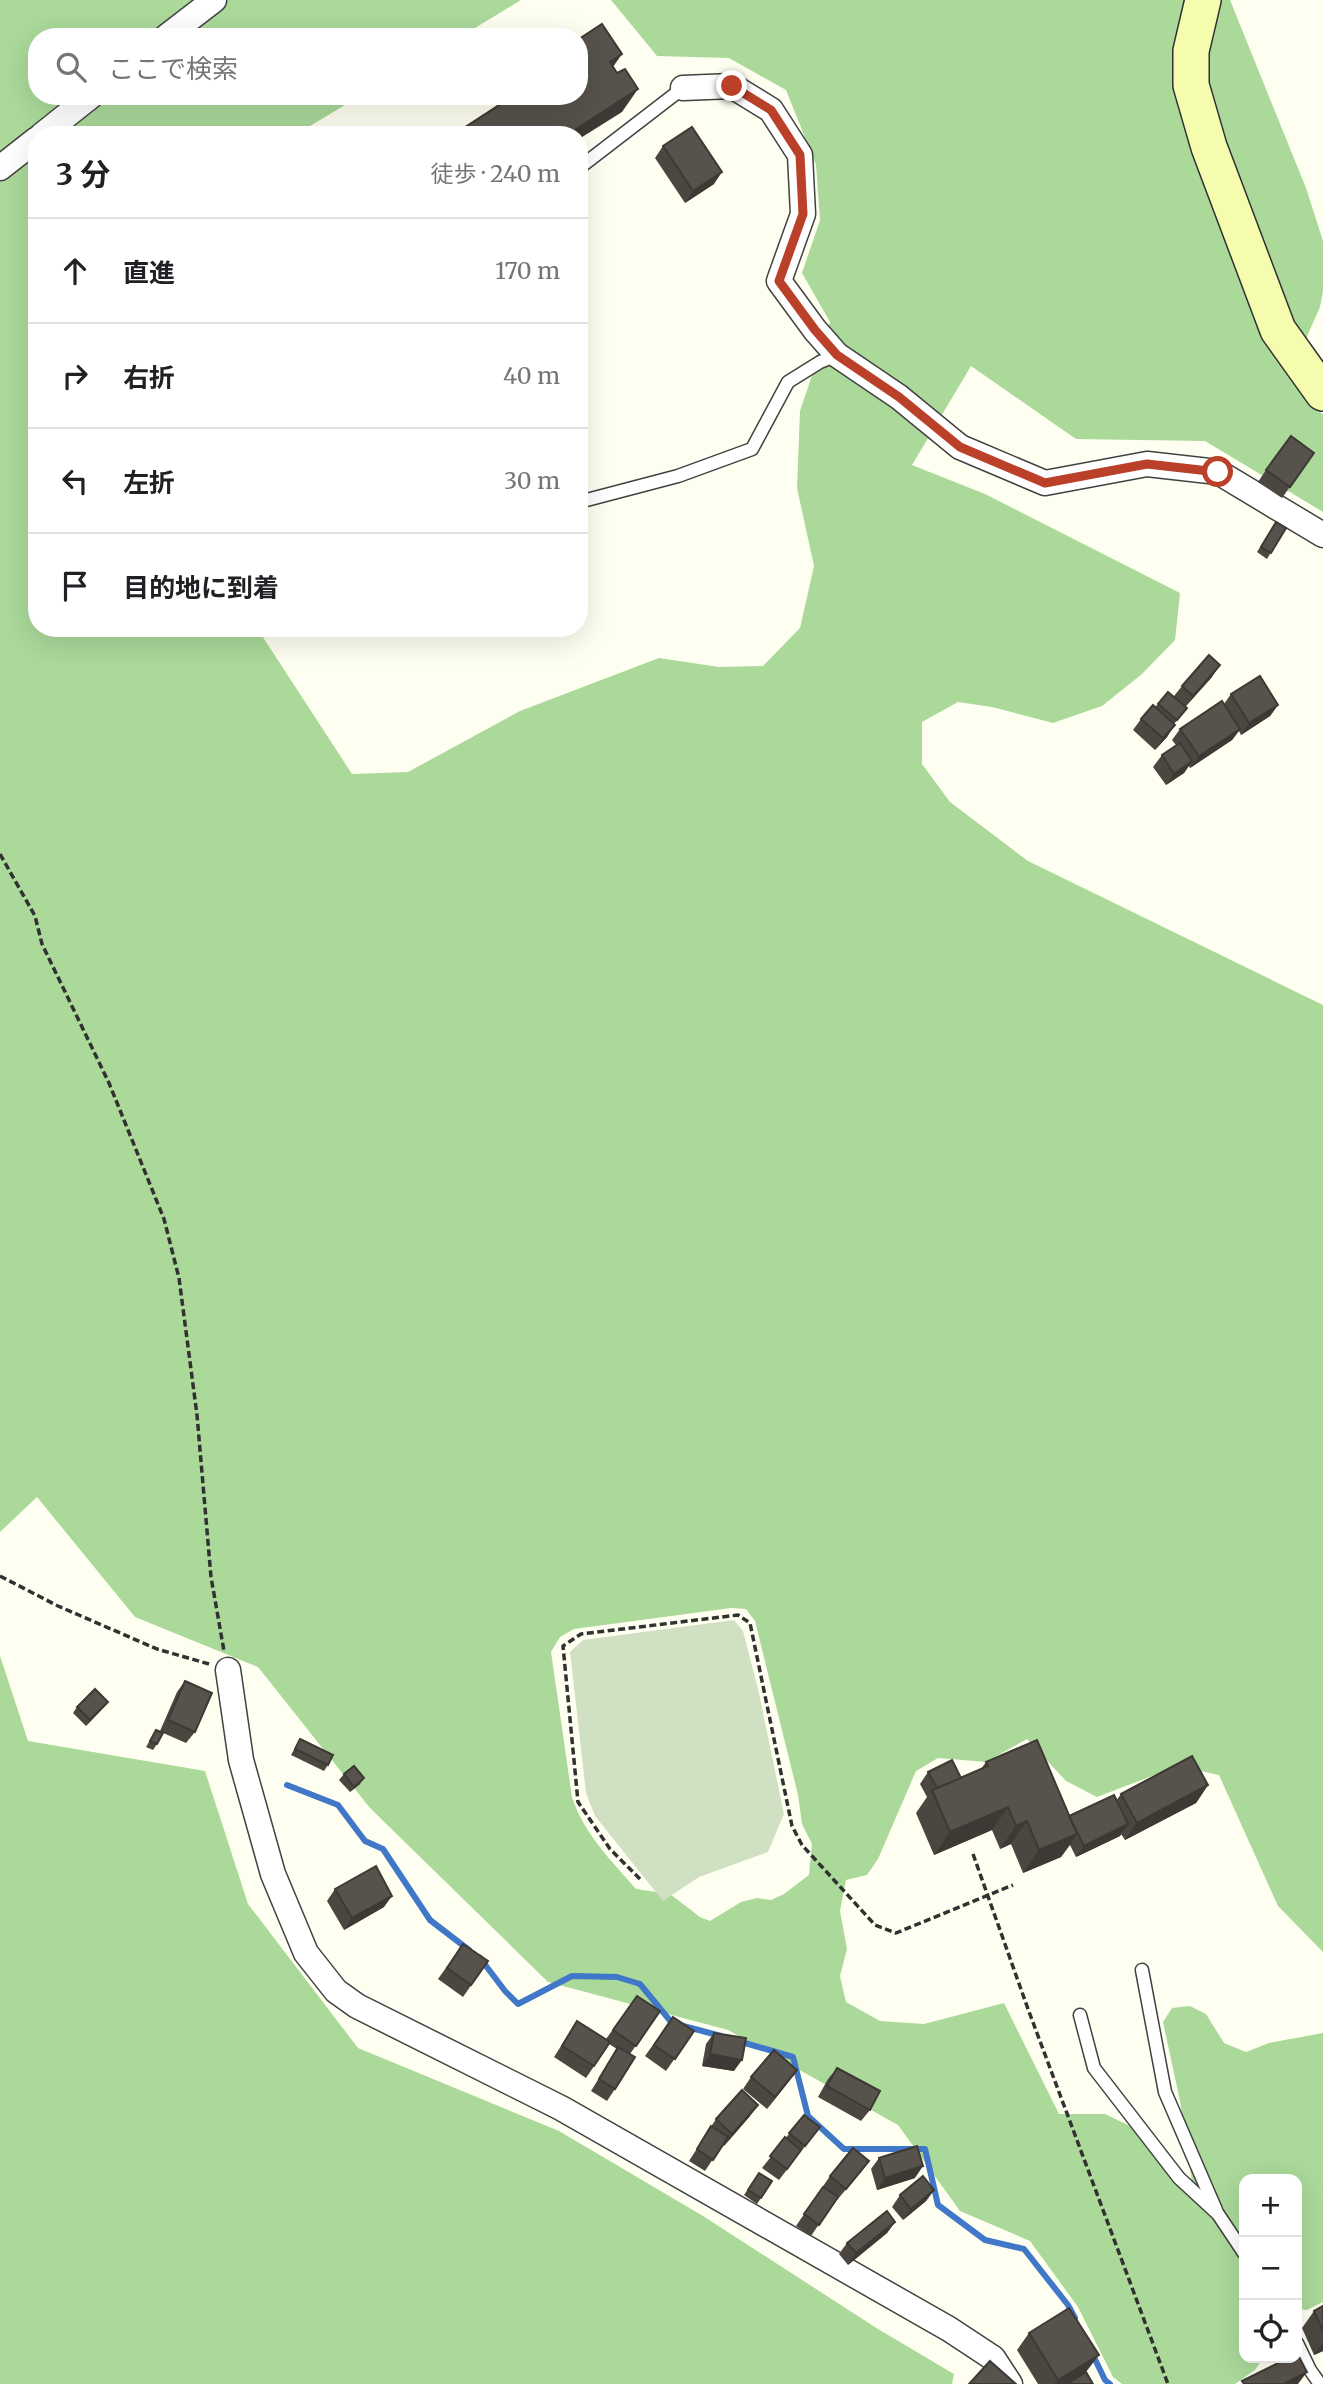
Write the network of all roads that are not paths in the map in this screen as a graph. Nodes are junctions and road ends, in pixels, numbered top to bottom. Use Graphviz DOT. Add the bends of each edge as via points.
graph roads {
  1 [pos="214,0"];
  2 [pos="1203,0"];
  3 [pos="178,28"];
  4 [pos="683,88"];
  5 [pos="80,105"];
  6 [pos="53,126"];
  7 [pos="28,146"];
  8 [pos="588,161"];
  9 [pos="0,168"];
  10 [pos="837,355"];
  11 [pos="1323,393"];
  12 [pos="588,500"];
  13 [pos="1323,535"];
  14 [pos="228,1670"];
  15 [pos="1142,1970"];
  16 [pos="1080,2015"];
  17 [pos="1218,2214"];
  18 [pos="1239,2246"];
  19 [pos="1302,2353"];
  20 [pos="1010,2384"];
  21 [pos="1320,2384"];
  1 -- 3 [label="street"];
  2 -- 11 [label="street" via="1191,51 1191,85 1209,147 1278,330"];
  4 -- 8 [label="lane"];
  4 -- 10 [label="street" via="732,86 771,110 800,155 803,214 779,281"];
  5 -- 6 [label="street"];
  7 -- 9 [label="street"];
  10 -- 12 [label="lane" via="788,382 752,449 678,476"];
  10 -- 13 [label="street" via="899,397 960,447 1045,483 1147,464 1218,472"];
  14 -- 20 [label="street" via="241,1760 273,1874 306,1953 336,1991 357,2006 561,2108 949,2329 993,2358"];
  15 -- 17 [label="lane" via="1165,2092"];
  16 -- 17 [label="lane" via="1094,2068 1179,2178"];
  17 -- 18 [label="lane"];
  19 -- 21 [label="lane"];
}
